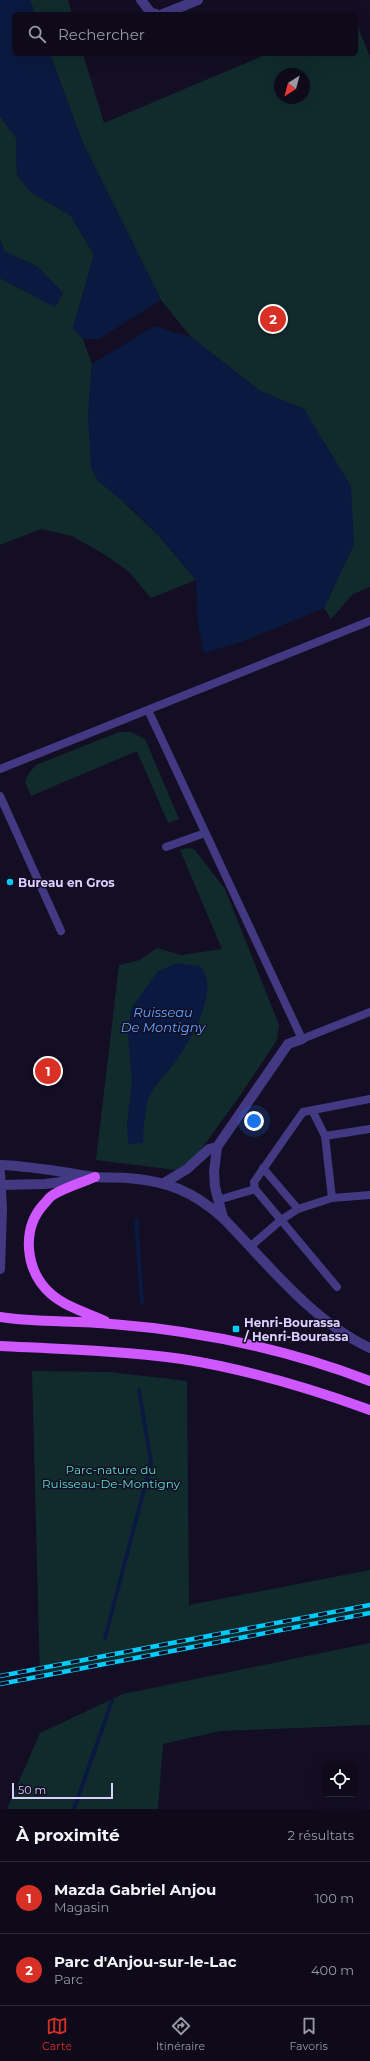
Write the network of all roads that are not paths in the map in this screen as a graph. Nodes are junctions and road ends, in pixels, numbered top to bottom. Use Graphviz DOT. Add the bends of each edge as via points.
graph roads {
  1 [pos="141,0"];
  2 [pos="198,0"];
  3 [pos="150,12"];
  4 [pos="168,12"];
  5 [pos="370,621"];
  6 [pos="148,710"];
  7 [pos="0,769"];
  8 [pos="0,796"];
  9 [pos="205,833"];
  10 [pos="166,847"];
  11 [pos="61,931"];
  12 [pos="370,1012"];
  13 [pos="302,1039"];
  14 [pos="370,1099"];
  15 [pos="312,1110"];
  16 [pos="370,1129"];
  17 [pos="325,1136"];
  18 [pos="217,1147"];
  19 [pos="0,1165"];
  20 [pos="263,1168"];
  21 [pos="0,1173"];
  22 [pos="95,1177"];
  23 [pos="164,1183"];
  24 [pos="0,1185"];
  25 [pos="255,1189"];
  26 [pos="370,1195"];
  27 [pos="332,1198"];
  28 [pos="218,1200"];
  29 [pos="298,1209"];
  30 [pos="223,1218"];
  31 [pos="282,1220"];
  32 [pos="251,1246"];
  33 [pos="0,1269"];
  34 [pos="337,1288"];
  35 [pos="0,1317"];
  36 [pos="111,1324"];
  37 [pos="0,1346"];
  38 [pos="370,1348"];
  39 [pos="370,1381"];
  40 [pos="370,1410"];
  1 -- 3 [label="street"];
  2 -- 4 [label="street"];
  5 -- 6 [label="lane"];
  6 -- 7 [label="lane"];
  6 -- 9 [label="lane"];
  8 -- 11 [label="lane"];
  9 -- 10 [label="lane"];
  9 -- 13 [label="lane"];
  12 -- 13 [label="lane"];
  13 -- 18 [label="street" via="288,1044"];
  14 -- 15 [label="lane"];
  15 -- 17 [label="lane"];
  15 -- 20 [label="lane" via="303,1112"];
  16 -- 17 [label="lane"];
  17 -- 27 [label="lane"];
  18 -- 23 [label="street" via="209,1149 187,1169"];
  18 -- 28 [label="street" via="214,1172"];
  19 -- 22 [label="street" via="45,1168"];
  20 -- 25 [label="lane" via="254,1182"];
  20 -- 29 [label="lane"];
  21 -- 24 [label="street"];
  22 -- 23 [label="street"];
  22 -- 24 [label="street" via="45,1184"];
  22 -- 36 [label="main road" via="52,1195 36,1212 29,1232 29,1255 37,1278 51,1294 70,1306"];
  23 -- 30 [label="street" via="180,1188 208,1204"];
  24 -- 33 [label="street"];
  25 -- 28 [label="lane"];
  25 -- 31 [label="lane"];
  26 -- 27 [label="lane"];
  27 -- 29 [label="lane"];
  28 -- 30 [label="street"];
  29 -- 31 [label="lane"];
  30 -- 32 [label="street"];
  31 -- 32 [label="lane"];
  31 -- 34 [label="lane"];
  32 -- 38 [label="street" via="310,1307 343,1333"];
  35 -- 36 [label="main road" via="41,1322"];
  36 -- 39 [label="main road" via="175,1330 246,1343"];
  37 -- 40 [label="main road" via="182,1359 278,1380"];
}
